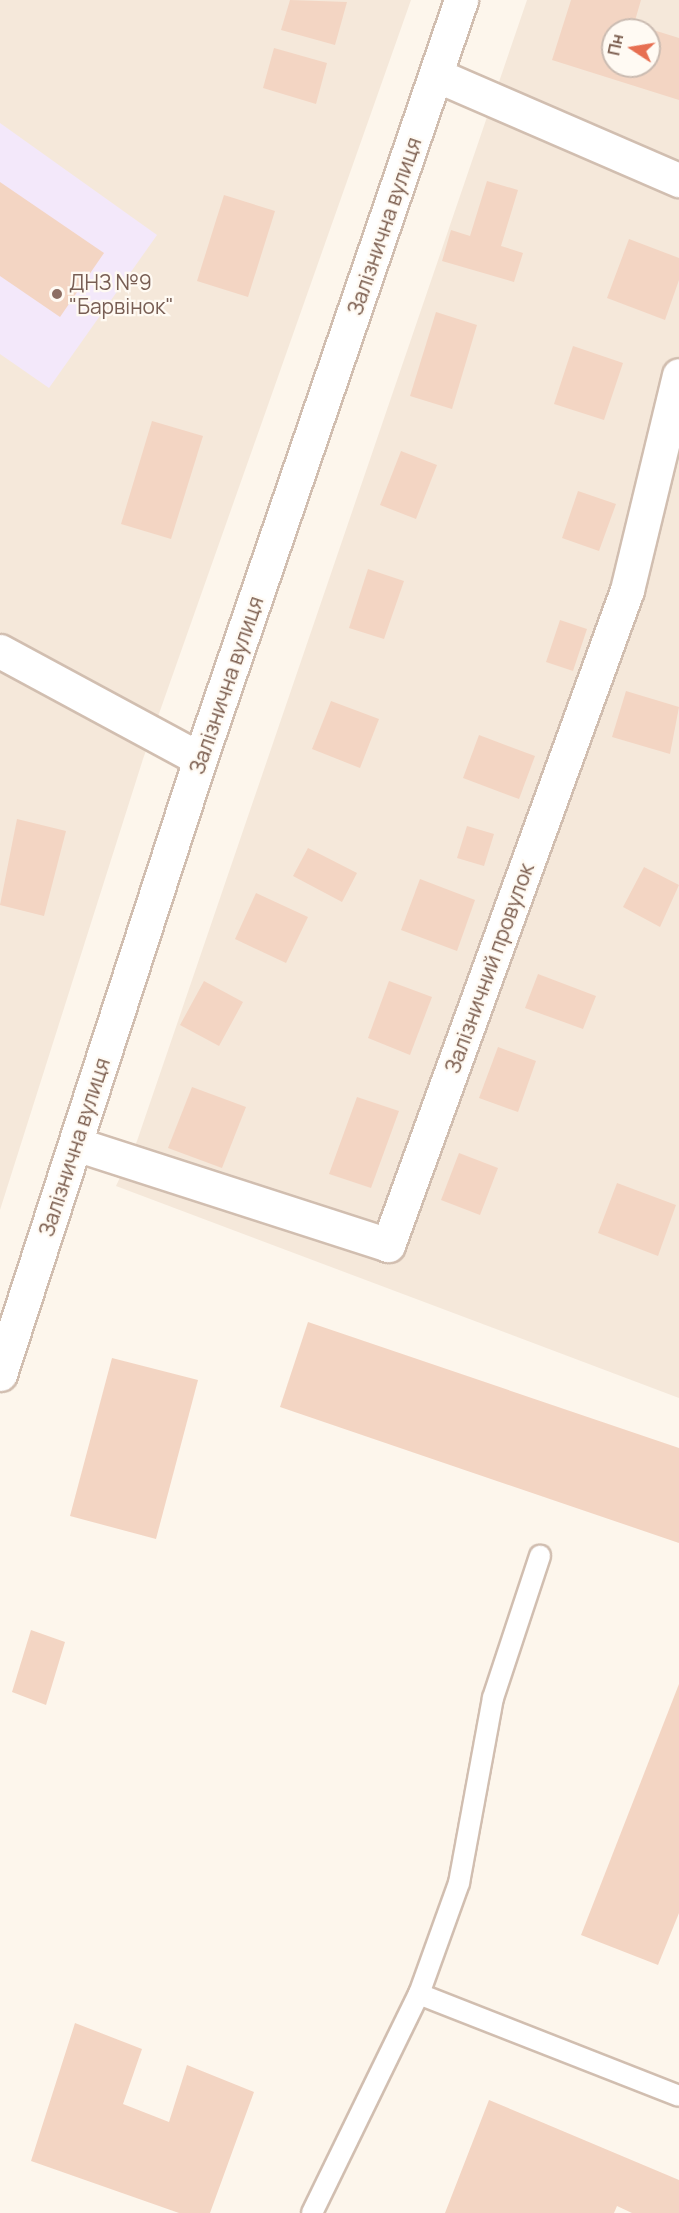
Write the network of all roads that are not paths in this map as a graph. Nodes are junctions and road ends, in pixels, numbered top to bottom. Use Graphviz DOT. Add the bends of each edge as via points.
graph roads {
  1 [pos="461,0"];
  2 [pos="436,75"];
  3 [pos="679,180"];
  4 [pos="679,375"];
  5 [pos="0,651"];
  6 [pos="200,759"];
  7 [pos="76,1144"];
  8 [pos="0,1374"];
  9 [pos="540,1556"];
  10 [pos="419,1994"];
  11 [pos="679,2096"];
  12 [pos="312,2213"];
  1 -- 2 [label="street, Залізнична вулиця"];
  2 -- 3 [label="street"];
  2 -- 6 [label="street, Залізнична вулиця"];
  4 -- 7 [label="street, Залізничний провулок" via="627,590 388,1245"];
  5 -- 6 [label="street"];
  6 -- 7 [label="street, Залізнична вулиця"];
  7 -- 8 [label="street, Залізнична вулиця"];
  9 -- 10 [label="lane" via="493,1698 459,1883"];
  10 -- 11 [label="lane"];
  10 -- 12 [label="lane"];
}
